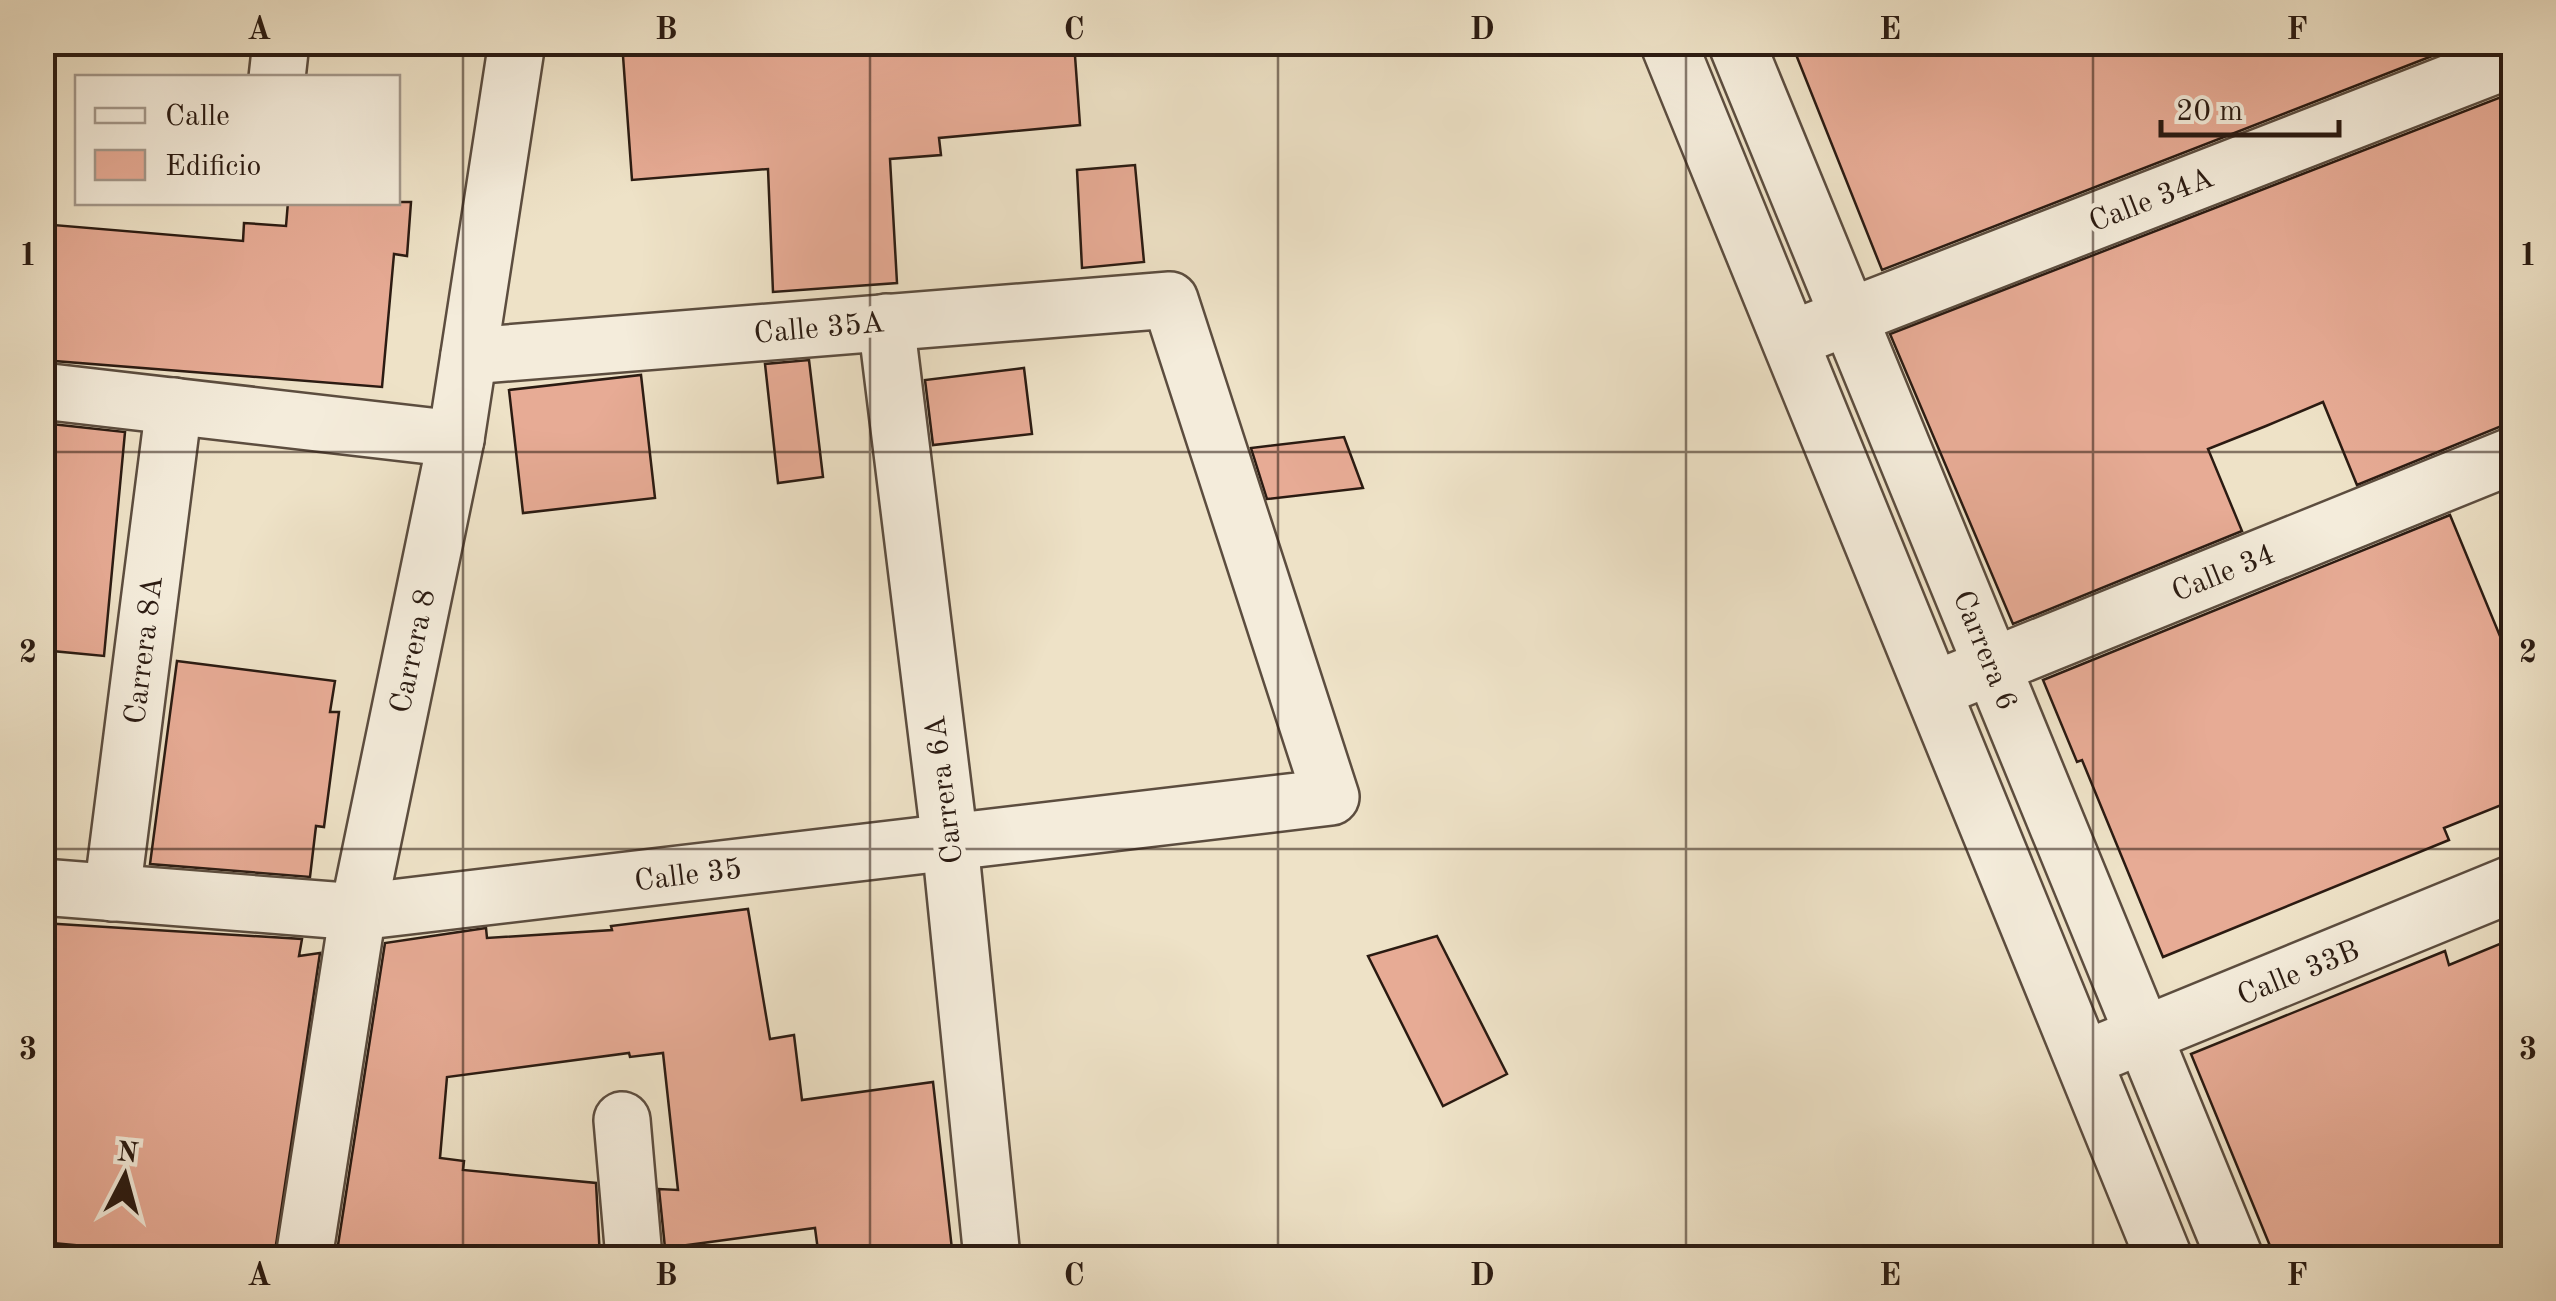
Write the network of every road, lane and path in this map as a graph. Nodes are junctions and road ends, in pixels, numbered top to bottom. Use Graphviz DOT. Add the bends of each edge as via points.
graph roads {
  1 [pos="281,42"];
  2 [pos="517,42"];
  3 [pos="1668,42"];
  4 [pos="1736,42"];
  5 [pos="2514,58"];
  6 [pos="277,75"];
  7 [pos="1849,317"];
  8 [pos="886,322"];
  9 [pos="1789,340"];
  10 [pos="468,356"];
  11 [pos="42,391"];
  12 [pos="174,406"];
  13 [pos="456,439"];
  14 [pos="2514,454"];
  15 [pos="1992,666"];
  16 [pos="1932,690"];
  17 [pos="1332,797"];
  18 [pos="950,844"];
  19 [pos="2514,884"];
  20 [pos="42,887"];
  21 [pos="112,893"];
  22 [pos="358,912"];
  23 [pos="2143,1036"];
  24 [pos="2083,1060"];
  25 [pos="622,1120"];
  26 [pos="304,1258"];
  27 [pos="634,1258"];
  28 [pos="992,1258"];
  29 [pos="2164,1258"];
  30 [pos="2235,1258"];
  1 -- 6 [label="street"];
  2 -- 10 [label="street, Carrera 8"];
  3 -- 9 [label="street"];
  4 -- 7 [label="street, Carrera 6"];
  5 -- 7 [label="street, Calle 34A"];
  7 -- 9 [label="street, Calle 34A"];
  7 -- 15 [label="street, Carrera 6"];
  8 -- 10 [label="street, Calle 35A"];
  8 -- 17 [label="street, Calle 35A" via="1170,300"];
  8 -- 18 [label="street, Carrera 6A"];
  9 -- 16 [label="street"];
  10 -- 13 [label="street, Carrera 8"];
  11 -- 12 [label="street"];
  12 -- 13 [label="street"];
  12 -- 21 [label="street, Carrera 8A"];
  13 -- 22 [label="street, Carrera 8"];
  14 -- 15 [label="street, Calle 34"];
  15 -- 16 [label="street, Calle 34"];
  15 -- 23 [label="street, Carrera 6"];
  16 -- 24 [label="street"];
  17 -- 18 [label="street, Calle 35"];
  18 -- 22 [label="street, Calle 35"];
  18 -- 28 [label="street, Carrera 6A"];
  19 -- 23 [label="street, Calle 33B"];
  20 -- 21 [label="street, Calle 35"];
  21 -- 22 [label="street, Calle 35"];
  22 -- 26 [label="street, Carrera 8"];
  23 -- 24 [label="street, Calle 33B"];
  23 -- 30 [label="street, Carrera 6"];
  24 -- 29 [label="street"];
  25 -- 27 [label="street"];
}
